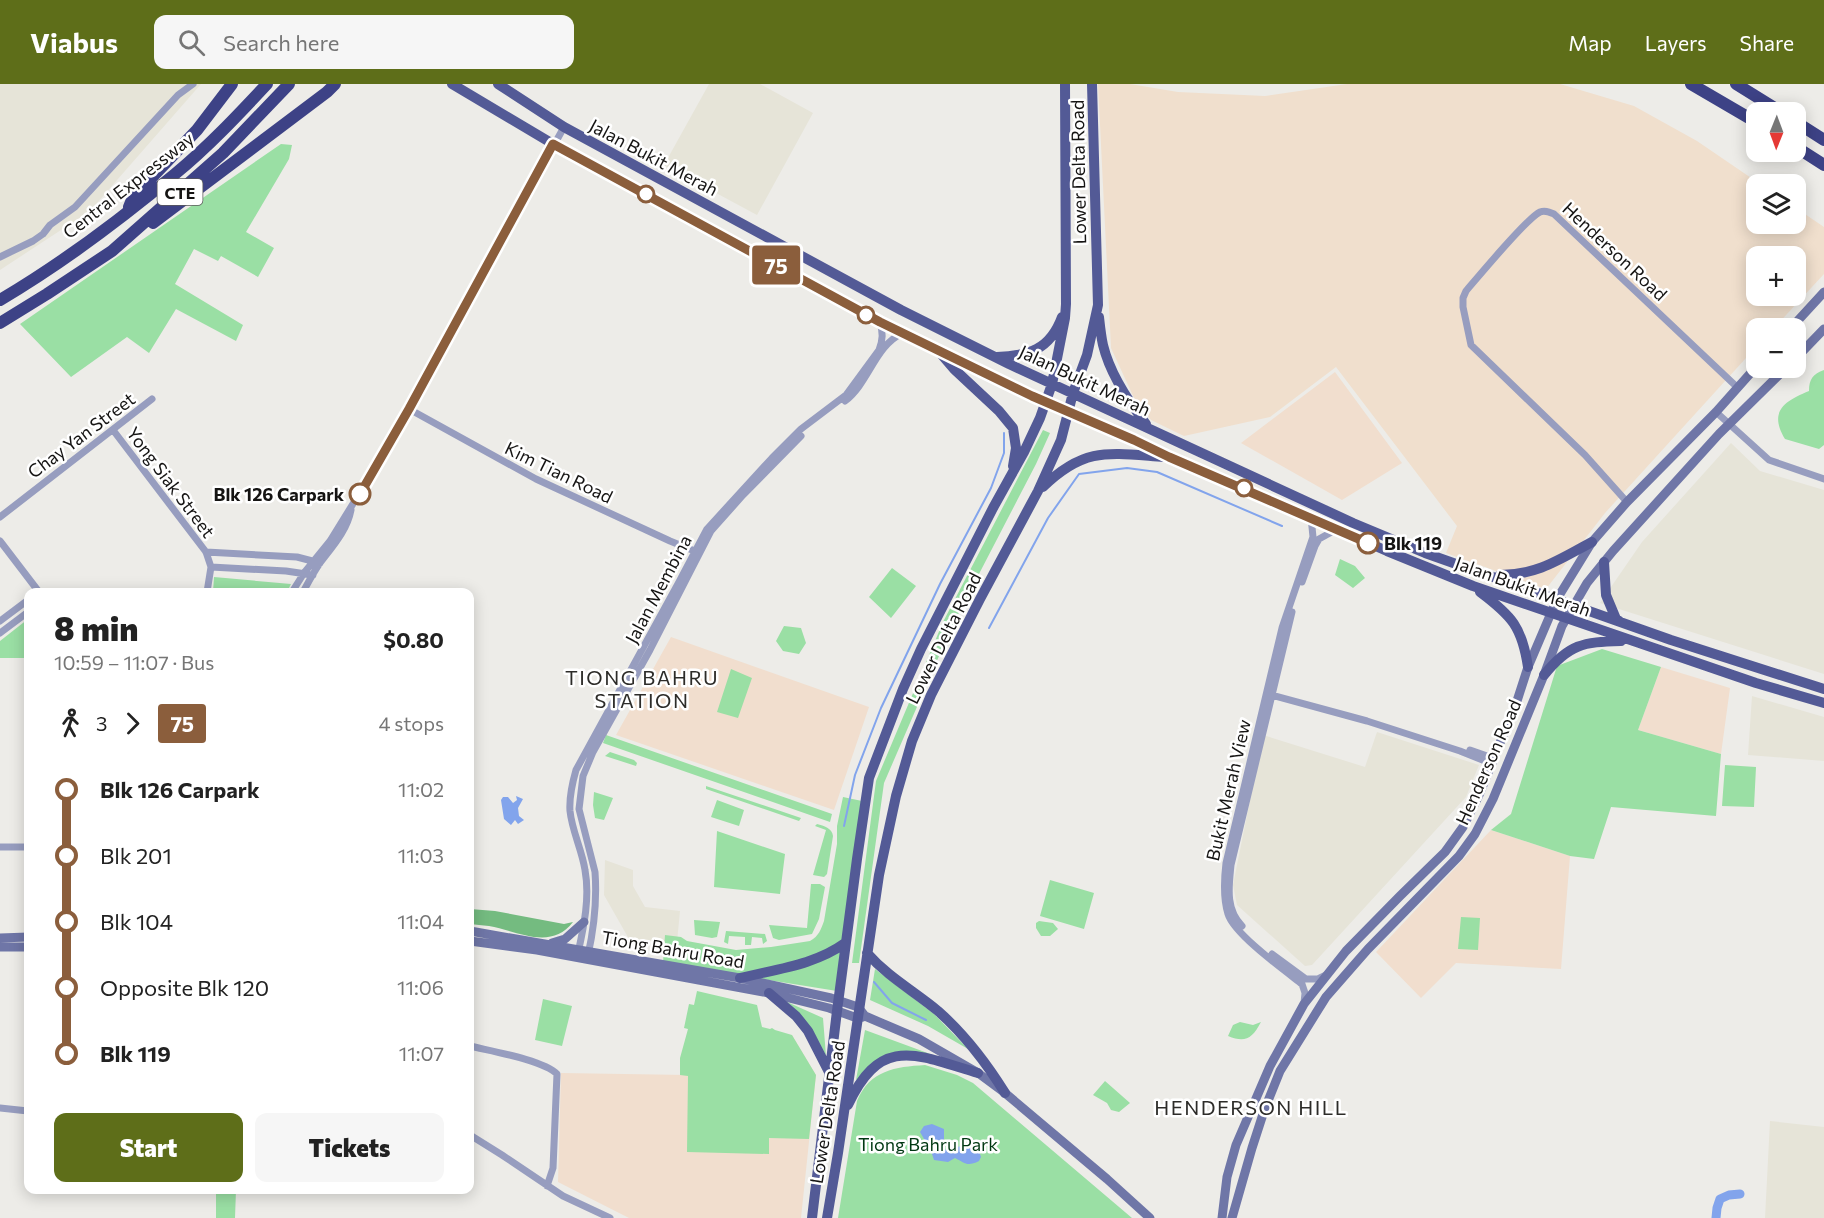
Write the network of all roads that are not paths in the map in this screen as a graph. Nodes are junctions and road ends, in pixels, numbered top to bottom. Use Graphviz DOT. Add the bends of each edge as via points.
graph roads {
  1 [pos="186,84"];
  2 [pos="232,84"];
  3 [pos="267,84"];
  4 [pos="289,84"];
  5 [pos="335,84"];
  6 [pos="452,84"];
  7 [pos="498,84"];
  8 [pos="1065,84"];
  9 [pos="1691,84"];
  10 [pos="1736,84"];
  11 [pos="1092,85"];
  12 [pos="1765,102"];
  13 [pos="1746,116"];
  14 [pos="564,127"];
  15 [pos="1806,128"];
  16 [pos="1824,140"];
  17 [pos="553,144"];
  18 [pos="1806,153"];
  19 [pos="1824,165"];
  20 [pos="128,211"];
  21 [pos="112,251"];
  22 [pos="0,256"];
  23 [pos="1824,292"];
  24 [pos="0,300"];
  25 [pos="1066,304"];
  26 [pos="1098,305"];
  27 [pos="1800,318"];
  28 [pos="880,322"];
  29 [pos="0,323"];
  30 [pos="1824,329"];
  31 [pos="903,333"];
  32 [pos="1806,347"];
  33 [pos="939,351"];
  34 [pos="996,357"];
  35 [pos="1747,378"];
  36 [pos="1776,378"];
  37 [pos="1052,384"];
  38 [pos="1738,388"];
  39 [pos="1073,393"];
  40 [pos="152,399"];
  41 [pos="1046,403"];
  42 [pos="409,409"];
  43 [pos="1068,411"];
  44 [pos="1716,412"];
  45 [pos="1729,425"];
  46 [pos="1148,428"];
  47 [pos="113,430"];
  48 [pos="1169,457"];
  49 [pos="1011,475"];
  50 [pos="1824,479"];
  51 [pos="1038,491"];
  52 [pos="1627,502"];
  53 [pos="0,517"];
  54 [pos="1311,517"];
  55 [pos="1337,529"];
  56 [pos="0,542"];
  57 [pos="1592,542"];
  58 [pos="206,552"];
  59 [pos="698,552"];
  60 [pos="317,562"];
  61 [pos="1604,562"];
  62 [pos="211,567"];
  63 [pos="286,571"];
  64 [pos="304,573"];
  65 [pos="313,575"];
  66 [pos="1490,575"];
  67 [pos="1473,586"];
  68 [pos="36,588"];
  69 [pos="208,588"];
  70 [pos="293,588"];
  71 [pos="295,588"];
  72 [pos="305,588"];
  73 [pos="1557,599"];
  74 [pos="24,603"];
  75 [pos="1573,605"];
  76 [pos="1551,614"];
  77 [pos="24,615"];
  78 [pos="1565,619"];
  79 [pos="0,621"];
  80 [pos="1622,623"];
  81 [pos="0,633"];
  82 [pos="1628,640"];
  83 [pos="1528,667"];
  84 [pos="1544,675"];
  85 [pos="1824,689"];
  86 [pos="1269,692"];
  87 [pos="1824,703"];
  88 [pos="590,751"];
  89 [pos="1496,755"];
  90 [pos="1490,769"];
  91 [pos="0,847"];
  92 [pos="24,847"];
  93 [pos="584,922"];
  94 [pos="474,932"];
  95 [pos="24,937"];
  96 [pos="0,938"];
  97 [pos="474,941"];
  98 [pos="845,943"];
  99 [pos="547,944"];
  100 [pos="0,947"];
  101 [pos="24,947"];
  102 [pos="867,953"];
  103 [pos="583,955"];
  104 [pos="1324,976"];
  105 [pos="740,978"];
  106 [pos="769,993"];
  107 [pos="1304,1004"];
  108 [pos="837,1005"];
  109 [pos="860,1014"];
  110 [pos="474,1047"];
  111 [pos="829,1072"];
  112 [pos="978,1073"];
  113 [pos="1005,1093"];
  114 [pos="0,1108"];
  115 [pos="24,1111"];
  116 [pos="843,1116"];
  117 [pos="474,1138"];
  118 [pos="547,1186"];
  119 [pos="1233,1215"];
  120 [pos="610,1218"];
  121 [pos="812,1218"];
  122 [pos="827,1218"];
  123 [pos="1150,1218"];
  124 [pos="1222,1218"];
  1 -- 22 [label="street" via="75,207 33,241"];
  2 -- 20 [label="highway" via="196,130 133,197"];
  3 -- 20 [label="highway, Central Expressway / CTE" via="176,173"];
  4 -- 21 [label="highway, Central Expressway / CTE" via="192,182"];
  5 -- 21 [label="highway" via="210,182"];
  6 -- 17 [label="main road, Jalan Bukit Merah"];
  7 -- 14 [label="main road, Jalan Bukit Merah"];
  8 -- 25 [label="main road, Lower Delta Road"];
  9 -- 13 [label="highway"];
  10 -- 12 [label="highway"];
  11 -- 26 [label="main road, Lower Delta Road"];
  14 -- 17 [label="street"];
  14 -- 34 [label="main road, Jalan Bukit Merah" via="860,288"];
  15 -- 16 [label="highway"];
  17 -- 28 [label="main road, Jalan Bukit Merah"];
  17 -- 42 [label="street"];
  18 -- 19 [label="highway"];
  20 -- 24 [label="highway, Central Expressway / CTE"];
  21 -- 29 [label="highway, Central Expressway / CTE"];
  23 -- 27 [label="main road"];
  25 -- 34 [label="main road" via="1060,321 1041,346 1023,356"];
  25 -- 37 [label="main road, Lower Delta Road"];
  26 -- 39 [label="main road, Lower Delta Road" via="1087,355"];
  26 -- 46 [label="main road" via="1110,367"];
  28 -- 31 [label="main road, Jalan Bukit Merah"];
  28 -- 59 [label="street, Jalan Membina" via="883,332 879,350 846,395 801,429 772,458 706,529"];
  30 -- 32 [label="main road"];
  31 -- 33 [label="main road, Jalan Bukit Merah"];
  31 -- 59 [label="street, Jalan Membina" via="889,342 849,398 804,433 743,495"];
  33 -- 41 [label="main road, Jalan Bukit Merah"];
  33 -- 49 [label="main road" via="1013,428 1016,448"];
  34 -- 37 [label="main road, Jalan Bukit Merah"];
  35 -- 38 [label="main road, Henderson Road"];
  36 -- 45 [label="main road, Henderson Road"];
  37 -- 39 [label="main road, Jalan Bukit Merah"];
  37 -- 41 [label="main road, Lower Delta Road"];
  38 -- 44 [label="main road, Henderson Road"];
  38 -- 52 [label="street, Henderson Road" via="1554,214 1538,213 1522,228 1463,298 1472,345 1585,455"];
  39 -- 43 [label="main road, Lower Delta Road"];
  39 -- 46 [label="main road, Jalan Bukit Merah"];
  40 -- 47 [label="street, Chay Yan Street"];
  41 -- 43 [label="main road, Jalan Bukit Merah"];
  41 -- 49 [label="main road, Lower Delta Road"];
  42 -- 59 [label="street, Kim Tian Road" via="536,479"];
  42 -- 60 [label="street" via="335,544"];
  43 -- 48 [label="main road, Jalan Bukit Merah"];
  43 -- 51 [label="main road, Lower Delta Road" via="1061,440"];
  44 -- 45 [label="street"];
  44 -- 52 [label="main road, Henderson Road"];
  45 -- 50 [label="street" via="1769,460"];
  45 -- 61 [label="main road, Henderson Road"];
  46 -- 66 [label="main road, Jalan Bukit Merah" via="1388,538"];
  47 -- 53 [label="street, Chay Yan Street"];
  47 -- 58 [label="street, Yong Siak Street"];
  48 -- 51 [label="main road" via="1084,457"];
  48 -- 54 [label="main road, Jalan Bukit Merah"];
  49 -- 98 [label="main road, Lower Delta Road" via="921,649 869,778"];
  51 -- 102 [label="main road, Lower Delta Road" via="948,661 912,741 881,864"];
  52 -- 57 [label="main road, Henderson Road"];
  54 -- 55 [label="main road, Jalan Bukit Merah"];
  54 -- 86 [label="street, Bukit Merah View" via="1311,544 1282,628"];
  55 -- 67 [label="main road, Jalan Bukit Merah"];
  55 -- 86 [label="street, Bukit Merah View" via="1325,534 1315,546 1296,596"];
  56 -- 68 [label="street"];
  57 -- 66 [label="main road" via="1529,572"];
  57 -- 73 [label="main road, Henderson Road"];
  58 -- 60 [label="street"];
  58 -- 62 [label="street, Yong Siak Street"];
  59 -- 88 [label="street, Jalan Membina"];
  60 -- 64 [label="street"];
  60 -- 65 [label="street"];
  61 -- 75 [label="main road, Henderson Road"];
  61 -- 80 [label="main road" via="1606,595 1616,619"];
  62 -- 63 [label="street"];
  62 -- 69 [label="street"];
  63 -- 64 [label="street"];
  63 -- 70 [label="street" via="293,580"];
  64 -- 65 [label="street"];
  64 -- 71 [label="street"];
  65 -- 72 [label="street"];
  66 -- 73 [label="main road, Jalan Bukit Merah"];
  67 -- 76 [label="main road, Jalan Bukit Merah"];
  67 -- 83 [label="main road" via="1517,627"];
  73 -- 75 [label="main road, Jalan Bukit Merah"];
  73 -- 76 [label="main road, Henderson Road"];
  74 -- 79 [label="street"];
  75 -- 78 [label="main road, Henderson Road"];
  75 -- 80 [label="main road, Jalan Bukit Merah"];
  76 -- 78 [label="main road, Jalan Bukit Merah"];
  76 -- 83 [label="main road, Henderson Road"];
  77 -- 81 [label="street"];
  78 -- 82 [label="main road, Jalan Bukit Merah"];
  78 -- 84 [label="main road, Henderson Road"];
  80 -- 85 [label="main road, Jalan Bukit Merah"];
  82 -- 84 [label="main road" via="1578,647 1558,658"];
  82 -- 87 [label="main road, Jalan Bukit Merah"];
  83 -- 89 [label="main road, Henderson Road"];
  84 -- 119 [label="main road, Henderson Road" via="1475,834 1459,856 1326,997 1280,1071"];
  86 -- 89 [label="street" via="1389,724 1486,756"];
  86 -- 90 [label="street" via="1460,751 1485,760"];
  86 -- 104 [label="street, Bukit Merah View" via="1231,864 1230,903 1237,921 1274,955 1306,979"];
  86 -- 107 [label="street, Bukit Merah View" via="1226,863 1225,900 1233,924 1302,984"];
  88 -- 93 [label="street, Jalan Membina" via="576,770 570,797 570,812 585,869"];
  88 -- 103 [label="street, Jalan Membina" via="579,809 595,872 596,896"];
  89 -- 90 [label="main road, Henderson Road"];
  90 -- 104 [label="main road, Henderson Road" via="1454,842"];
  91 -- 92 [label="street"];
  93 -- 99 [label="main road" via="565,939"];
  93 -- 103 [label="street, Jalan Membina"];
  94 -- 99 [label="main road, Tiong Bahru Road"];
  95 -- 96 [label="main road"];
  97 -- 103 [label="main road, Tiong Bahru Road"];
  98 -- 105 [label="main road" via="811,961"];
  98 -- 108 [label="main road, Lower Delta Road"];
  99 -- 103 [label="main road, Tiong Bahru Road"];
  100 -- 101 [label="main road"];
  102 -- 109 [label="main road, Lower Delta Road"];
  102 -- 113 [label="main road" via="881,969 960,1032"];
  103 -- 105 [label="main road, Tiong Bahru Road"];
  103 -- 106 [label="main road, Tiong Bahru Road"];
  104 -- 107 [label="main road, Henderson Road"];
  105 -- 108 [label="main road, Tiong Bahru Road"];
  106 -- 108 [label="main road, Tiong Bahru Road"];
  106 -- 111 [label="main road" via="808,1031"];
  107 -- 124 [label="main road, Henderson Road" via="1270,1066 1236,1145"];
  108 -- 109 [label="main road, Tiong Bahru Road"];
  108 -- 111 [label="main road, Lower Delta Road"];
  109 -- 112 [label="main road, Tiong Bahru Road" via="919,1039"];
  109 -- 116 [label="main road, Lower Delta Road"];
  110 -- 118 [label="street" via="521,1059 557,1074 553,1168"];
  111 -- 121 [label="main road, Lower Delta Road"];
  112 -- 113 [label="main road, Tiong Bahru Road"];
  112 -- 116 [label="main road" via="912,1055 896,1056 864,1076"];
  113 -- 123 [label="main road, Tiong Bahru Road"];
  114 -- 115 [label="street"];
  116 -- 122 [label="main road, Lower Delta Road"];
  117 -- 118 [label="street"];
  118 -- 120 [label="street"];
}
